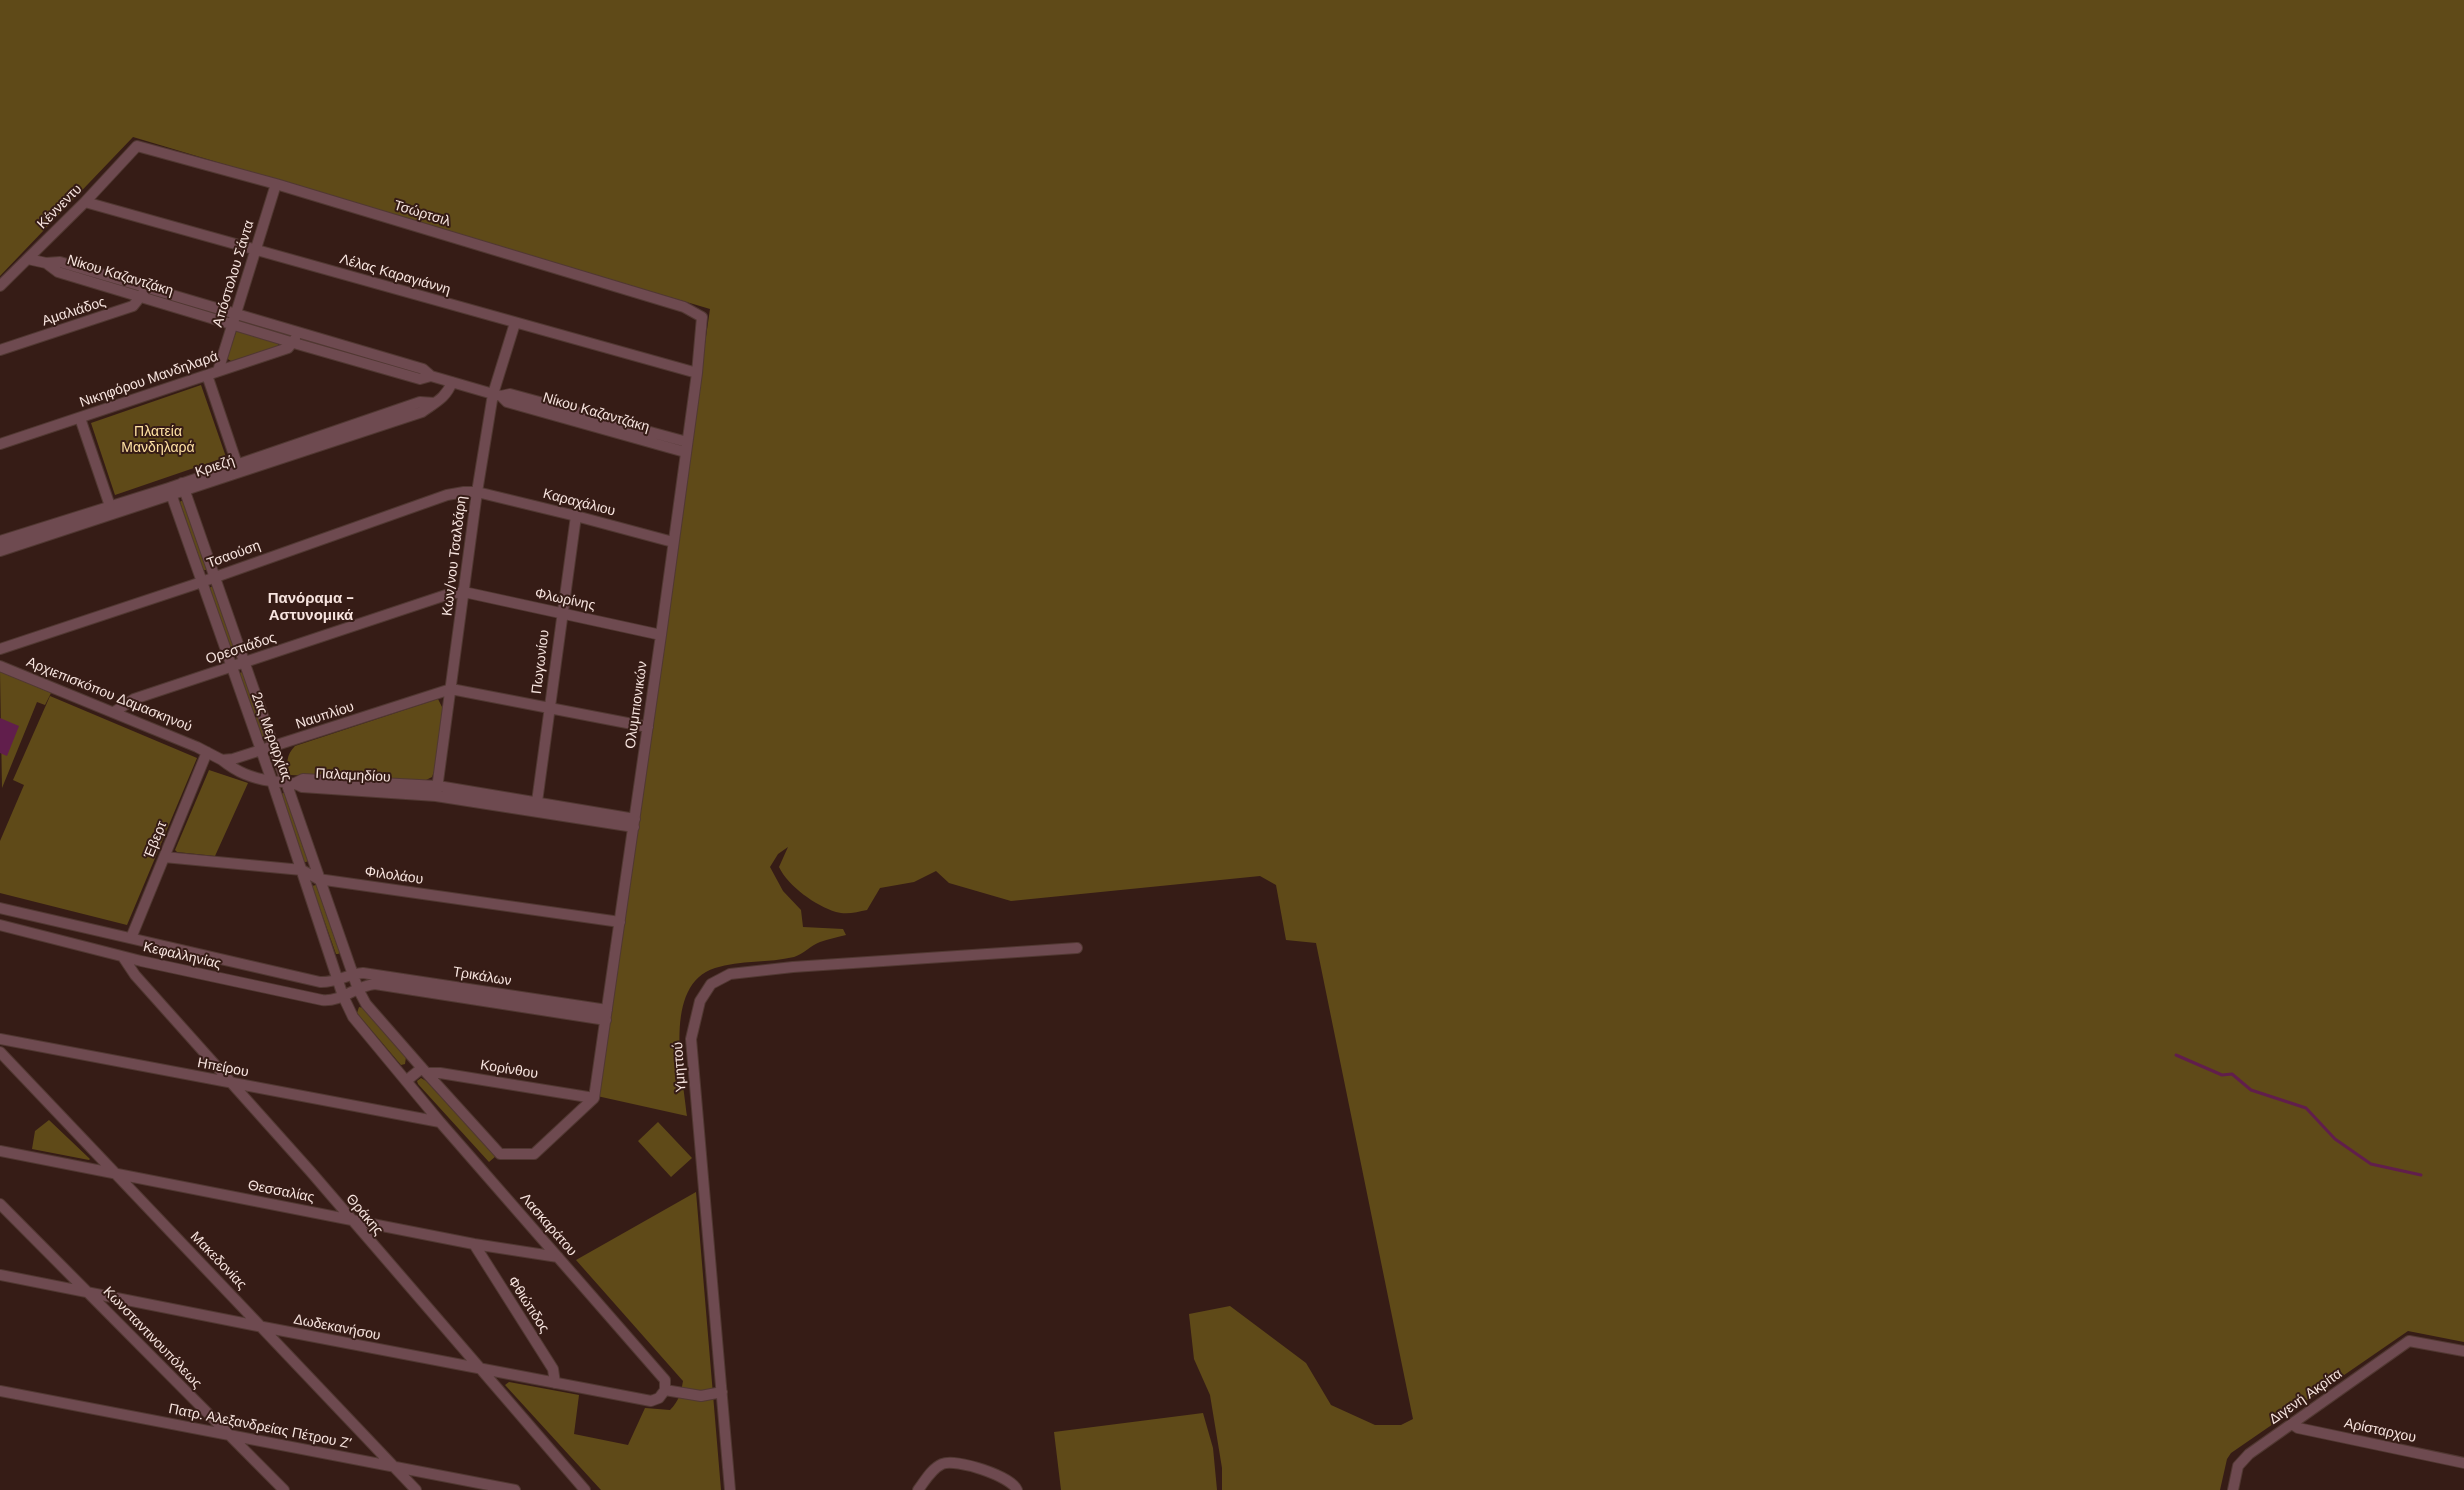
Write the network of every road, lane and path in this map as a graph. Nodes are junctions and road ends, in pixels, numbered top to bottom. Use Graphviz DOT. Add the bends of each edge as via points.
graph roads {
  1 [pos="137,146"];
  2 [pos="276,184"];
  3 [pos="85,202"];
  4 [pos="255,250"];
  5 [pos="28,259"];
  6 [pos="46,263"];
  7 [pos="0,286"];
  8 [pos="146,287"];
  9 [pos="142,298"];
  10 [pos="236,313"];
  11 [pos="697,313"];
  12 [pos="515,323"];
  13 [pos="232,325"];
  14 [pos="298,331"];
  15 [pos="294,343"];
  16 [pos="0,350"];
  17 [pos="218,371"];
  18 [pos="697,373"];
  19 [pos="207,375"];
  20 [pos="431,376"];
  21 [pos="452,382"];
  22 [pos="497,395"];
  23 [pos="80,418"];
  24 [pos="0,444"];
  25 [pos="686,447"];
  26 [pos="239,468"];
  27 [pos="183,487"];
  28 [pos="170,492"];
  29 [pos="477,492"];
  30 [pos="110,506"];
  31 [pos="576,516"];
  32 [pos="0,541"];
  33 [pos="673,542"];
  34 [pos="0,552"];
  35 [pos="215,576"];
  36 [pos="202,581"];
  37 [pos="464,592"];
  38 [pos="562,613"];
  39 [pos="661,635"];
  40 [pos="0,649"];
  41 [pos="245,663"];
  42 [pos="0,666"];
  43 [pos="232,667"];
  44 [pos="451,689"];
  45 [pos="549,708"];
  46 [pos="114,712"];
  47 [pos="648,727"];
  48 [pos="274,747"];
  49 [pos="261,751"];
  50 [pos="207,752"];
  51 [pos="222,760"];
  52 [pos="272,781"];
  53 [pos="290,783"];
  54 [pos="437,791"];
  55 [pos="536,807"];
  56 [pos="635,823"];
  57 [pos="164,857"];
  58 [pos="302,870"];
  59 [pos="318,879"];
  60 [pos="0,908"];
  61 [pos="620,922"];
  62 [pos="0,925"];
  63 [pos="131,938"];
  64 [pos="1077,948"];
  65 [pos="123,957"];
  66 [pos="352,974"];
  67 [pos="338,981"];
  68 [pos="358,989"];
  69 [pos="343,996"];
  70 [pos="607,1015"];
  71 [pos="0,1039"];
  72 [pos="0,1052"];
  73 [pos="424,1070"];
  74 [pos="406,1080"];
  75 [pos="232,1084"];
  76 [pos="594,1100"];
  77 [pos="440,1122"];
  78 [pos="0,1151"];
  79 [pos="116,1174"];
  80 [pos="0,1204"];
  81 [pos="349,1218"];
  82 [pos="474,1244"];
  83 [pos="558,1257"];
  84 [pos="0,1275"];
  85 [pos="88,1292"];
  86 [pos="263,1328"];
  87 [pos="2464,1350"];
  88 [pos="480,1370"];
  89 [pos="554,1383"];
  90 [pos="666,1390"];
  91 [pos="0,1391"];
  92 [pos="722,1392"];
  93 [pos="2292,1424"];
  94 [pos="228,1436"];
  95 [pos="2464,1463"];
  96 [pos="392,1466"];
  97 [pos="284,1490"];
  98 [pos="416,1490"];
  99 [pos="515,1490"];
  100 [pos="586,1490"];
  101 [pos="730,1490"];
  102 [pos="918,1490"];
  103 [pos="1017,1490"];
  104 [pos="2233,1490"];
  1 -- 2 [label="street, Τσώρτσιλ"];
  1 -- 3 [label="street, Κέννεντυ"];
  2 -- 4 [label="street, Απόστολου Σάντα"];
  2 -- 11 [label="street, Τσώρτσιλ"];
  3 -- 4 [label="street, Λέλας Καραγιάννη"];
  3 -- 5 [label="street, Κέννεντυ"];
  4 -- 10 [label="street, Απόστολου Σάντα"];
  4 -- 12 [label="street, Λέλας Καραγιάννη"];
  5 -- 6 [label="street"];
  5 -- 7 [label="street, Κέννεντυ"];
  6 -- 8 [label="street, Νίκου Καζαντζάκη" via="60,262"];
  6 -- 9 [label="street, Νίκου Καζαντζάκη" via="58,272"];
  8 -- 9 [label="street"];
  8 -- 10 [label="street, Νίκου Καζαντζάκη"];
  9 -- 13 [label="street, Νίκου Καζαντζάκη"];
  9 -- 16 [label="street, Αμαλιάδος" via="134,306"];
  10 -- 13 [label="street, Απόστολου Σάντα"];
  10 -- 14 [label="street, Νίκου Καζαντζάκη"];
  11 -- 18 [label="street, Ολυμπιονικών" via="702,317 702,326"];
  12 -- 18 [label="street, Λέλας Καραγιάννη"];
  12 -- 22 [label="street, Κων/νου Τσαλδάρη"];
  13 -- 15 [label="street, Νίκου Καζαντζάκη"];
  13 -- 17 [label="street, Απόστολου Σάντα"];
  14 -- 15 [label="street"];
  14 -- 20 [label="street, Νίκου Καζαντζάκη" via="423,369"];
  15 -- 17 [label="street, Νικηφόρου Μανδηλαρά" via="288,348"];
  15 -- 20 [label="street, Νίκου Καζαντζάκη" via="420,378"];
  17 -- 19 [label="street, Νικηφόρου Μανδηλαρά"];
  18 -- 25 [label="street, Ολυμπιονικών"];
  19 -- 23 [label="street, Νικηφόρου Μανδηλαρά"];
  19 -- 26 [label="street"];
  20 -- 21 [label="street, Νίκου Καζαντζάκη"];
  21 -- 22 [label="street, Νίκου Καζαντζάκη"];
  21 -- 26 [label="street, Κριεζή" via="448,394 422,412"];
  22 -- 25 [label="street, Νίκου Καζαντζάκη" via="507,402"];
  22 -- 29 [label="street, Κων/νου Τσαλδάρη"];
  23 -- 24 [label="street, Νικηφόρου Μανδηλαρά"];
  23 -- 30 [label="street"];
  25 -- 33 [label="street, Ολυμπιονικών"];
  26 -- 27 [label="street, Κριεζή"];
  27 -- 28 [label="street, Κριεζή"];
  27 -- 35 [label="street, 2ας Μεραρχίας"];
  28 -- 30 [label="street, Κριεζή"];
  28 -- 34 [label="street, Κριεζή"];
  28 -- 36 [label="street, 2ας Μεραρχίας"];
  29 -- 31 [label="street, Καραχάλιου"];
  29 -- 35 [label="street, Τσαούση" via="447,495"];
  29 -- 37 [label="street, Κων/νου Τσαλδάρη"];
  30 -- 32 [label="street, Κριεζή"];
  31 -- 33 [label="street, Καραχάλιου"];
  31 -- 38 [label="street, Πωγωνίου"];
  33 -- 39 [label="street, Ολυμπιονικών"];
  35 -- 36 [label="street, Τσαούση"];
  35 -- 41 [label="street, 2ας Μεραρχίας"];
  36 -- 40 [label="street, Τσαούση"];
  36 -- 43 [label="street, 2ας Μεραρχίας"];
  37 -- 38 [label="street, Φλωρίνης"];
  37 -- 41 [label="street, Ορεστιάδος" via="449,594"];
  37 -- 44 [label="street, Κων/νου Τσαλδάρη"];
  38 -- 39 [label="street, Φλωρίνης"];
  38 -- 45 [label="street, Πωγωνίου"];
  39 -- 47 [label="street, Ολυμπιονικών"];
  41 -- 43 [label="street, Ορεστιάδος"];
  41 -- 48 [label="street, 2ας Μεραρχίας"];
  42 -- 46 [label="street, Αρχιεπισκόπου Δαμασκηνού"];
  43 -- 46 [label="street, Ορεστιάδος" via="134,699"];
  43 -- 49 [label="street, 2ας Μεραρχίας"];
  44 -- 45 [label="street"];
  44 -- 48 [label="street, Ναυπλίου"];
  44 -- 54 [label="street, Κων/νου Τσαλδάρη"];
  45 -- 47 [label="street"];
  45 -- 55 [label="street, Πωγωνίου"];
  46 -- 50 [label="street, Αρχιεπισκόπου Δαμασκηνού"];
  47 -- 56 [label="street, Ολυμπιονικών"];
  48 -- 49 [label="street, Ναυπλίου"];
  48 -- 53 [label="street, 2ας Μεραρχίας"];
  49 -- 51 [label="street, Ναυπλίου"];
  49 -- 52 [label="street, 2ας Μεραρχίας"];
  50 -- 51 [label="street"];
  50 -- 57 [label="street, Έβερτ"];
  51 -- 52 [label="street, Παλαμηδίου" via="246,776"];
  52 -- 53 [label="street, Παλαμηδίου"];
  52 -- 58 [label="street, 2ας Μεραρχίας"];
  53 -- 54 [label="street, Παλαμηδίου" via="302,787"];
  53 -- 59 [label="street, 2ας Μεραρχίας"];
  54 -- 55 [label="street, Παλαμηδίου"];
  55 -- 56 [label="street, Παλαμηδίου"];
  56 -- 61 [label="street, Ολυμπιονικών"];
  57 -- 58 [label="street, Φιλολάου"];
  57 -- 63 [label="street, Έβερτ"];
  58 -- 59 [label="street, Φιλολάου"];
  58 -- 67 [label="street, 2ας Μεραρχίας"];
  59 -- 61 [label="street, Φιλολάου"];
  59 -- 66 [label="street, 2ας Μεραρχίας"];
  60 -- 63 [label="street, Κεφαλληνίας"];
  61 -- 70 [label="street, Ολυμπιονικών"];
  62 -- 65 [label="street, Κεφαλληνίας"];
  63 -- 67 [label="street, Κεφαλληνίας" via="320,982"];
  64 -- 92 [label="street, Υμηττού" via="784,968 730,974 711,984 700,1001 691,1039"];
  65 -- 69 [label="street, Κεφαλληνίας" via="293,995 326,1000"];
  65 -- 75 [label="street, Θράκης" via="135,975"];
  66 -- 67 [label="street, Κεφαλληνίας"];
  66 -- 68 [label="street, 2ας Μεραρχίας"];
  66 -- 70 [label="street, Τρικάλων" via="377,974"];
  67 -- 69 [label="street, 2ας Μεραρχίας"];
  68 -- 69 [label="street, Κεφαλληνίας"];
  68 -- 70 [label="street, Τρικάλων" via="374,984"];
  68 -- 73 [label="street" via="366,1004"];
  69 -- 74 [label="street, Λασκαράτου" via="353,1017"];
  70 -- 76 [label="street, Ολυμπιονικών"];
  71 -- 75 [label="street, Ηπείρου"];
  72 -- 79 [label="street, Μακεδονίας"];
  73 -- 74 [label="street"];
  73 -- 76 [label="street, Κορίνθου"];
  73 -- 76 [label="street" via="500,1154 534,1154"];
  74 -- 77 [label="street, Λασκαράτου"];
  75 -- 77 [label="street, Ηπείρου"];
  75 -- 81 [label="street, Θράκης"];
  77 -- 83 [label="street, Λασκαράτου"];
  78 -- 79 [label="street, Θεσσαλίας"];
  79 -- 81 [label="street, Θεσσαλίας"];
  79 -- 86 [label="street, Μακεδονίας"];
  80 -- 85 [label="street, Κωνσταντινουπόλεως"];
  81 -- 82 [label="street, Θεσσαλίας"];
  81 -- 88 [label="street, Θράκης"];
  82 -- 83 [label="street, Θεσσαλίας"];
  82 -- 89 [label="street, Φθιώτιδος" via="553,1369"];
  83 -- 90 [label="street, Λασκαράτου" via="665,1380"];
  84 -- 85 [label="street, Δωδεκανήσου"];
  85 -- 86 [label="street, Δωδεκανήσου"];
  85 -- 94 [label="street, Κωνσταντινουπόλεως"];
  86 -- 88 [label="street, Δωδεκανήσου"];
  86 -- 96 [label="street, Μακεδονίας"];
  87 -- 93 [label="street, Διγενή Ακρίτα" via="2412,1341"];
  88 -- 89 [label="street, Δωδεκανήσου"];
  88 -- 100 [label="street, Θράκης"];
  89 -- 90 [label="street, Δωδεκανήσου" via="651,1401"];
  90 -- 92 [label="street" via="701,1396"];
  91 -- 94 [label="street, Πατρ. Αλεξανδρείας Πέτρου Ζ’"];
  92 -- 101 [label="street, Υμηττού"];
  93 -- 95 [label="street, Αρίσταρχου" via="2298,1428"];
  93 -- 104 [label="street, Διγενή Ακρίτα" via="2243,1460 2238,1466"];
  94 -- 96 [label="street, Πατρ. Αλεξανδρείας Πέτρου Ζ’"];
  94 -- 97 [label="street, Κωνσταντινουπόλεως"];
  96 -- 98 [label="street, Μακεδονίας"];
  96 -- 99 [label="street, Πατρ. Αλεξανδρείας Πέτρου Ζ’"];
  102 -- 103 [label="street" via="932,1471 944,1463 960,1464 1006,1479"];
}
